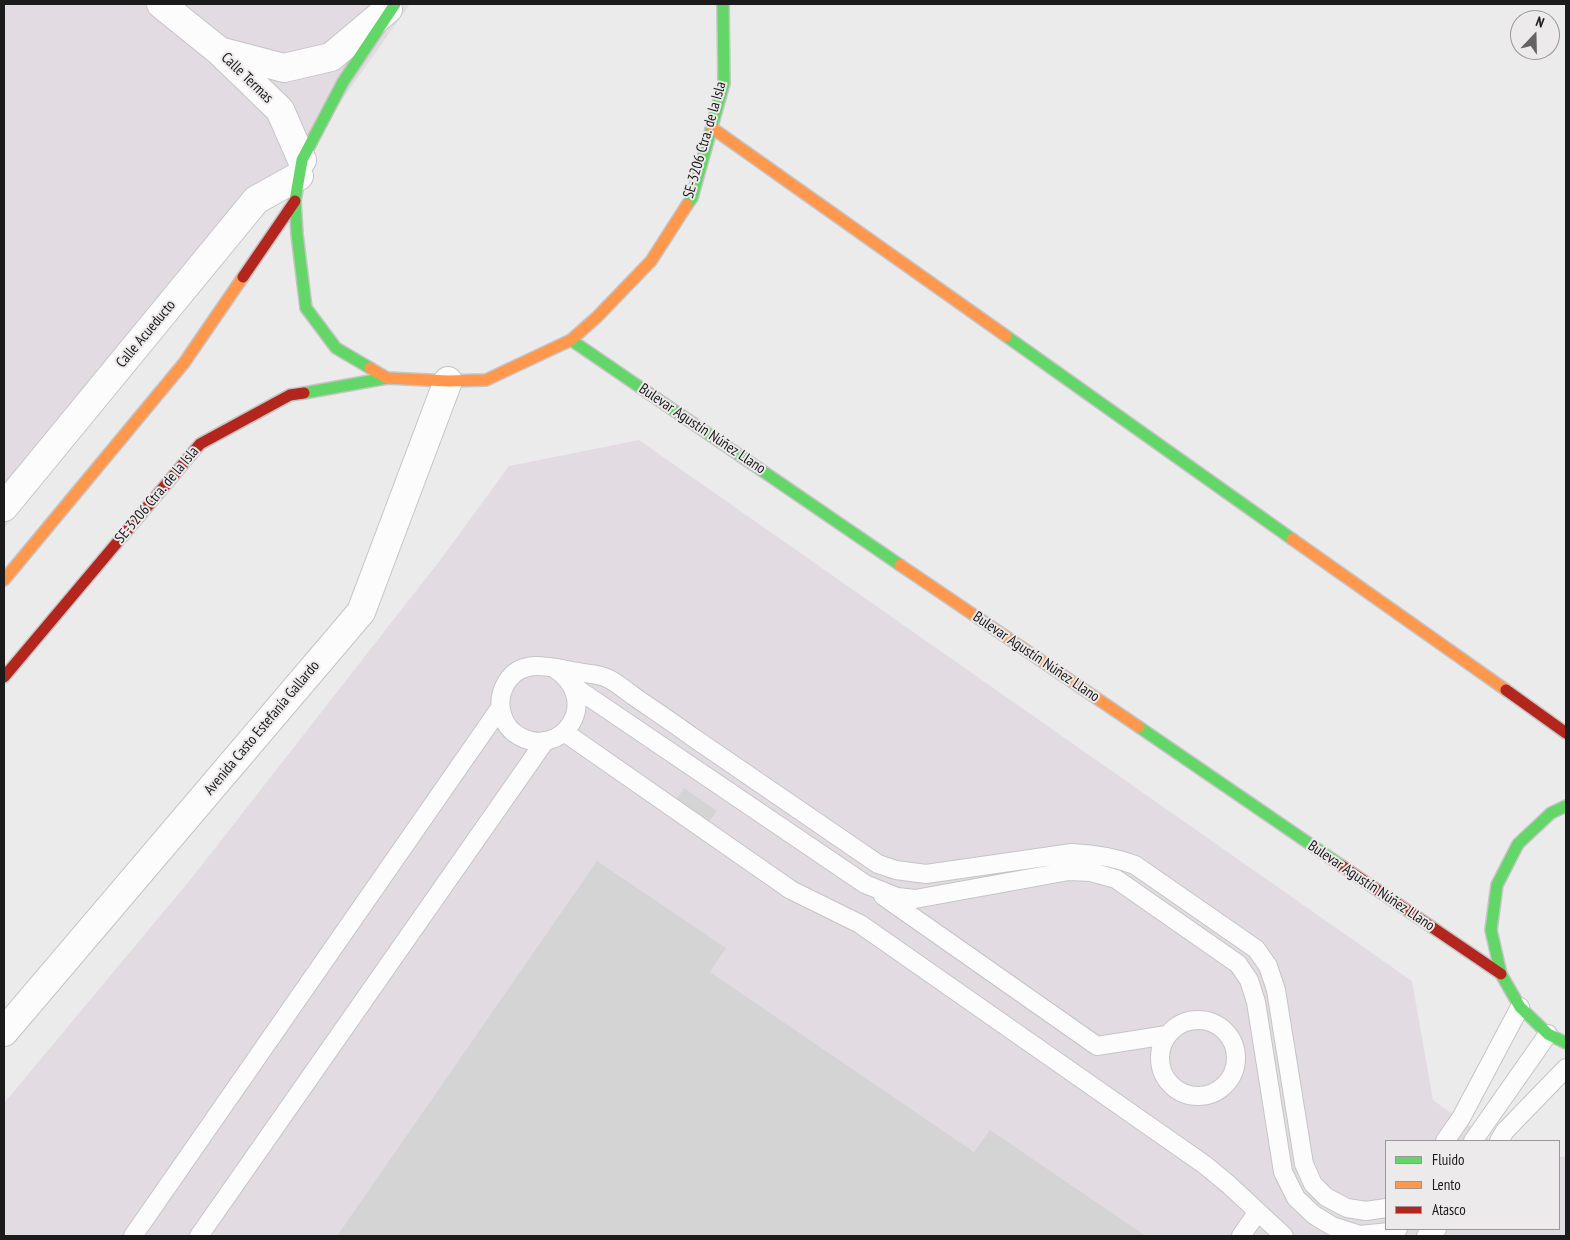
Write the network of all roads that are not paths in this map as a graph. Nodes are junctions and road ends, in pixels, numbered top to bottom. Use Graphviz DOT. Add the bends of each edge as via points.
graph roads {
  1 [pos="161,4"];
  2 [pos="395,4"];
  3 [pos="723,4"];
  4 [pos="218,50"];
  5 [pos="712,128"];
  6 [pos="299,179"];
  7 [pos="571,340"];
  8 [pos="387,378"];
  9 [pos="448,381"];
  10 [pos="4,506"];
  11 [pos="4,580"];
  12 [pos="554,668"];
  13 [pos="4,677"];
  14 [pos="573,686"];
  15 [pos="500,708"];
  16 [pos="564,732"];
  17 [pos="1566,733"];
  18 [pos="545,741"];
  19 [pos="1566,806"];
  20 [pos="865,884"];
  21 [pos="1501,974"];
  22 [pos="1520,1007"];
  23 [pos="1225,1030"];
  24 [pos="4,1032"];
  25 [pos="1548,1034"];
  26 [pos="1167,1035"];
  27 [pos="1566,1044"];
  28 [pos="1266,1068"];
  29 [pos="1566,1068"];
  30 [pos="1446,1140"];
  31 [pos="1473,1140"];
  32 [pos="1500,1140"];
  33 [pos="1385,1208"];
  34 [pos="1257,1213"];
  35 [pos="1395,1230"];
  36 [pos="133,1236"];
  37 [pos="199,1236"];
  38 [pos="1241,1236"];
  39 [pos="1284,1236"];
  1 -- 4 [label="street, Calle Termas"];
  2 -- 4 [label="street, Calle Termas" via="331,57 284,68"];
  2 -- 6 [label="street, SE-3206 Ctra. de la Isla" via="343,82"];
  3 -- 5 [label="street, SE-3206 Ctra. de la Isla" via="724,83"];
  4 -- 6 [label="street, Calle Termas" via="280,110"];
  5 -- 7 [label="street, SE-3206 Ctra. de la Isla" via="692,198 651,262"];
  5 -- 17 [label="street"];
  6 -- 8 [label="street, SE-3206 Ctra. de la Isla" via="296,234 306,308 336,348"];
  6 -- 10 [label="street, Calle Acueducto" via="256,200"];
  6 -- 11 [label="street, SE-3206 Ctra. de la Isla" via="184,363"];
  7 -- 9 [label="street, SE-3206 Ctra. de la Isla" via="486,380"];
  7 -- 21 [label="street, Bulevar Agustín Núñez Llano"];
  8 -- 9 [label="street, SE-3206 Ctra. de la Isla"];
  8 -- 13 [label="street, SE-3206 Ctra. de la Isla" via="290,395 200,444"];
  9 -- 24 [label="street, Avenida Casto Estefanía Gallardo" via="361,612"];
  12 -- 14 [label="lane"];
  12 -- 15 [label="lane" via="528,666 517,671 501,692"];
  12 -- 33 [label="lane" via="606,677 878,864 926,874 1072,853 1118,858 1135,865 1256,949 1268,966 1276,990 1304,1164 1313,1184 1326,1197 1347,1208 1366,1211"];
  14 -- 16 [label="lane" via="576,712"];
  14 -- 20 [label="lane"];
  15 -- 18 [label="lane" via="508,727 517,736"];
  15 -- 36 [label="lane"];
  16 -- 18 [label="lane"];
  16 -- 34 [label="lane" via="791,890 860,924 1205,1165"];
  18 -- 37 [label="lane"];
  19 -- 21 [label="street, Bulevar Agustín Núñez Llano" via="1551,813 1518,844 1497,885 1491,930"];
  20 -- 26 [label="lane" via="1097,1046"];
  20 -- 28 [label="lane" via="897,897 915,898 1070,871 1092,872 1116,879 1238,964 1256,1002"];
  21 -- 22 [label="street, Bulevar Agustín Núñez Llano"];
  22 -- 25 [label="street, Bulevar Agustín Núñez Llano"];
  22 -- 30 [label="lane" via="1461,1118"];
  23 -- 26 [label="lane" via="1202,1019 1189,1020"];
  23 -- 26 [label="lane" via="1237,1053 1236,1066 1224,1087 1201,1096 1177,1090 1168,1082 1160,1058"];
  23 -- 28 [label="lane" via="1253,1050"];
  25 -- 27 [label="street, Bulevar Agustín Núñez Llano"];
  25 -- 31 [label="lane"];
  28 -- 35 [label="lane" via="1282,1172 1296,1198 1332,1226 1360,1235"];
  29 -- 32 [label="lane"];
  34 -- 38 [label="lane"];
  34 -- 39 [label="lane"];
}
